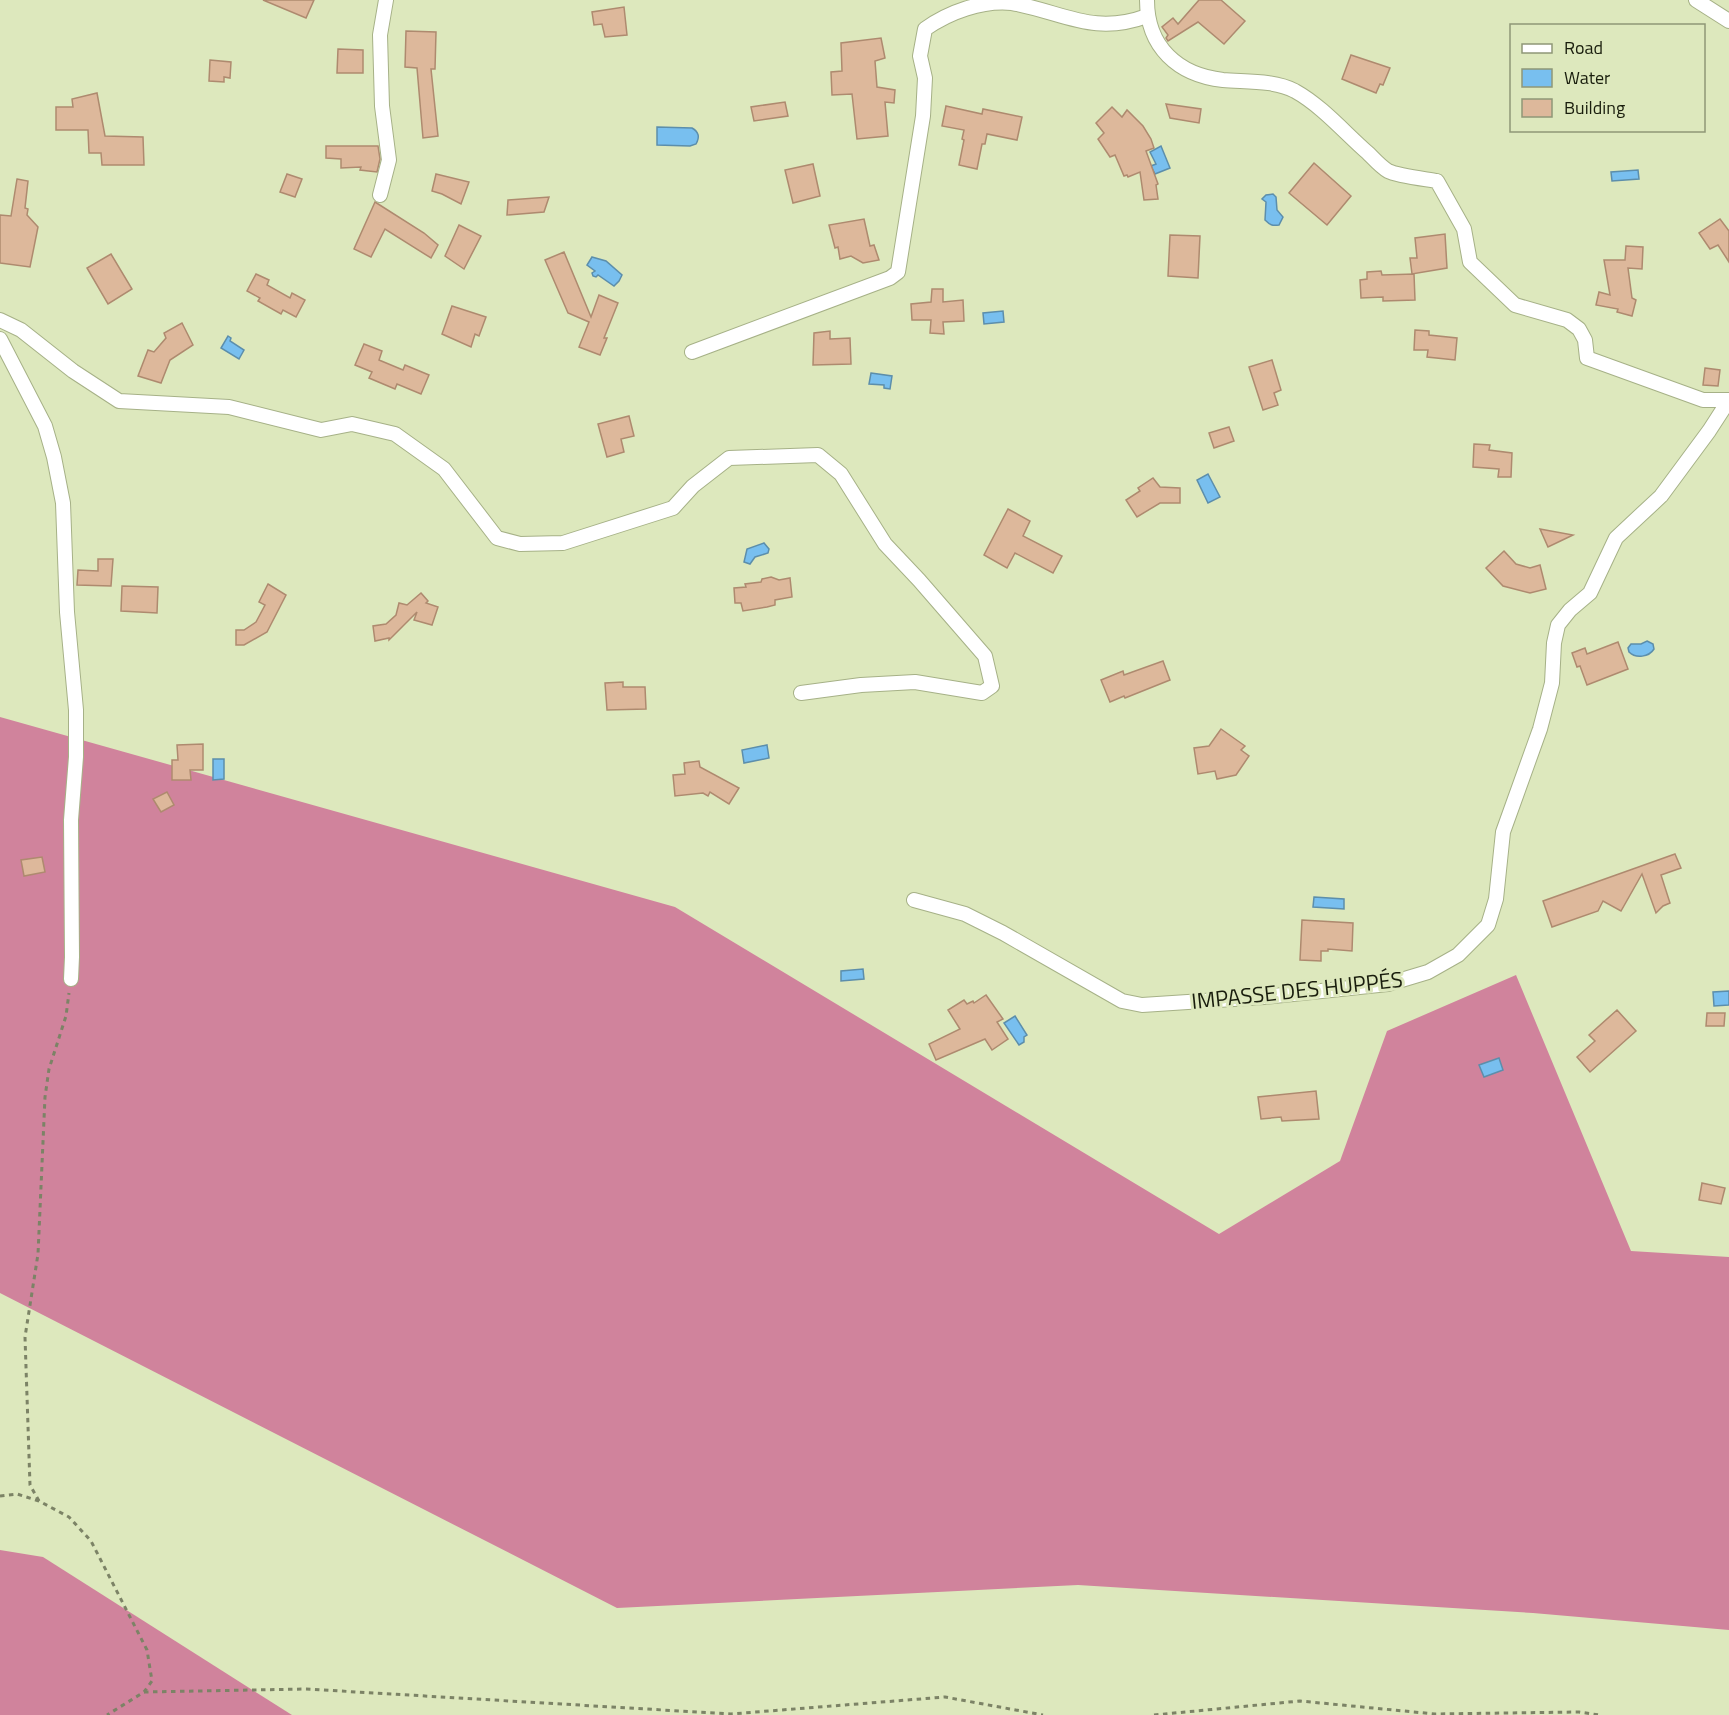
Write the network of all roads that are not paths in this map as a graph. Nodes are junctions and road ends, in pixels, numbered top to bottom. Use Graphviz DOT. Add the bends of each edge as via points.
graph roads {
  1 [pos="386,0"];
  2 [pos="1147,0"];
  3 [pos="1696,0"];
  4 [pos="1147,16"];
  5 [pos="1729,21"];
  6 [pos="380,195"];
  7 [pos="0,320"];
  8 [pos="0,339"];
  9 [pos="692,352"];
  10 [pos="1729,400"];
  11 [pos="801,693"];
  12 [pos="915,900"];
  13 [pos="71,980"];
  1 -- 6 [label="street" via="380,35 382,106 389,160"];
  2 -- 4 [label="street"];
  3 -- 5 [label="street"];
  4 -- 9 [label="street" via="1129,23 1084,23 1010,2 992,2 950,14 925,29 920,56 925,78 923,116 898,273"];
  4 -- 10 [label="street" via="1160,46 1184,68 1203,76 1293,90 1389,172 1437,181 1464,229 1470,262 1515,305 1567,320 1579,329 1587,358 1703,400"];
  7 -- 11 [label="street" via="21,330 73,371 120,401 229,406 321,430 352,424 395,434 444,469 497,538 520,544 563,543 673,508 693,486 729,458 818,455 841,474 885,544 985,656 992,686 982,693 915,682"];
  8 -- 13 [label="street" via="45,426 63,503 76,710"];
  10 -- 12 [label="street, IMPASSE DES HUPPÉS" via="1661,496 1616,538 1590,593 1558,625 1552,683 1540,729 1503,832 1496,899 1488,925 1458,955 1428,972 1388,984 1142,1005 1122,1001 965,914"];
}
